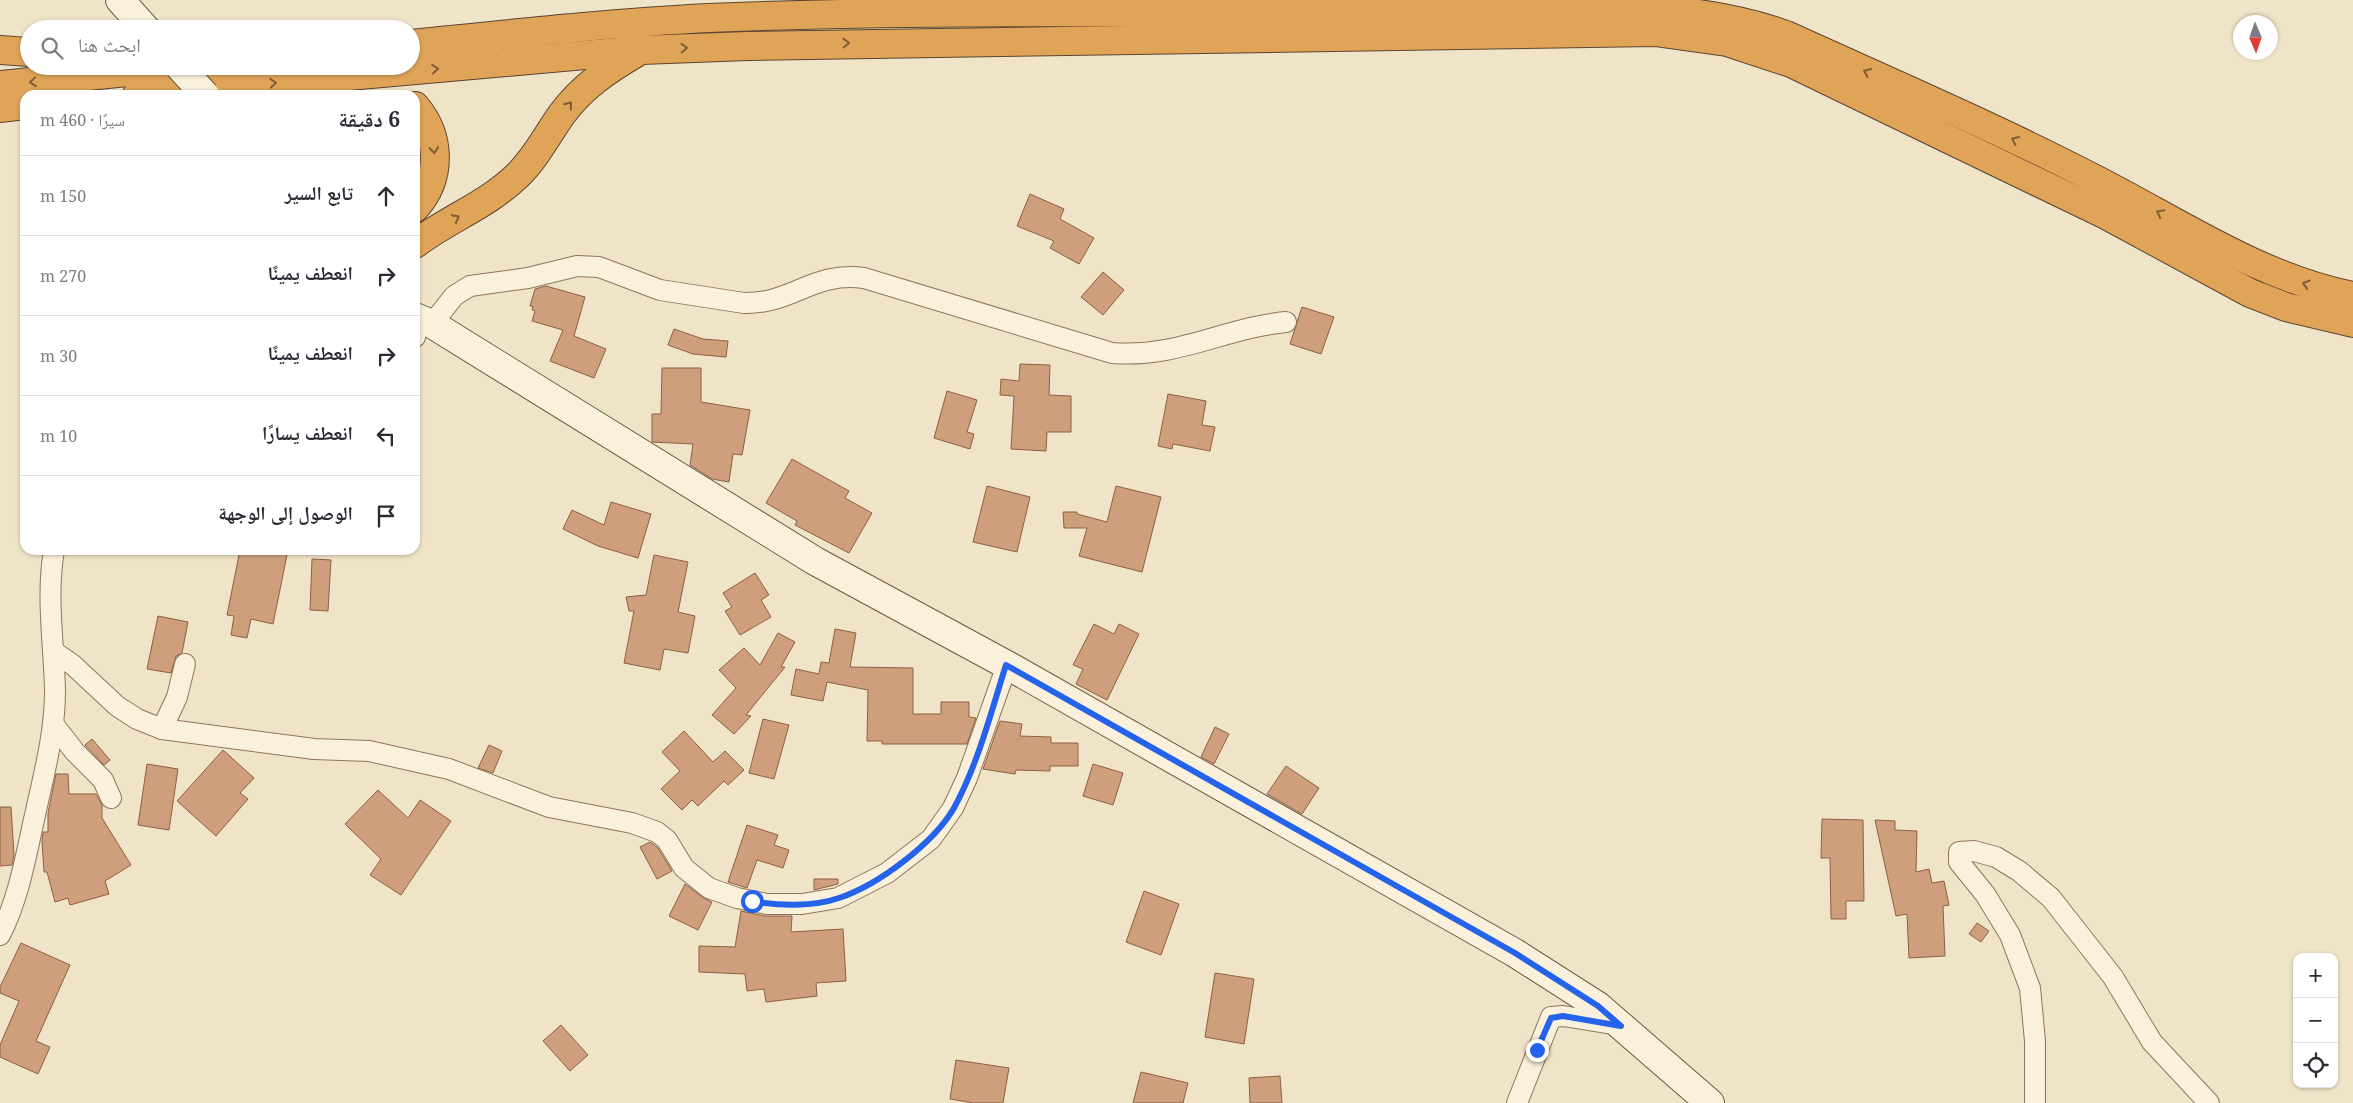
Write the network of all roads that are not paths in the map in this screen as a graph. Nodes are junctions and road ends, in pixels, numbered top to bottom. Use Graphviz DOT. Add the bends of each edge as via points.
graph roads {
  1 [pos="120,0"];
  2 [pos="1394,6"];
  3 [pos="138,20"];
  4 [pos="420,43"];
  5 [pos="0,50"];
  6 [pos="641,50"];
  7 [pos="20,51"];
  8 [pos="420,70"];
  9 [pos="56,75"];
  10 [pos="187,75"];
  11 [pos="364,75"];
  12 [pos="389,75"];
  13 [pos="0,85"];
  14 [pos="194,90"];
  15 [pos="201,90"];
  16 [pos="402,90"];
  17 [pos="20,106"];
  18 [pos="0,108"];
  19 [pos="420,113"];
  20 [pos="420,201"];
  21 [pos="420,241"];
  22 [pos="2353,296"];
  23 [pos="420,317"];
  24 [pos="420,319"];
  25 [pos="1286,322"];
  26 [pos="2353,324"];
  27 [pos="53,555"];
  28 [pos="53,651"];
  29 [pos="185,664"];
  30 [pos="1006,665"];
  31 [pos="54,725"];
  32 [pos="162,728"];
  33 [pos="110,798"];
  34 [pos="0,935"];
  35 [pos="1621,1026"];
  36 [pos="1517,1103"];
  37 [pos="1710,1103"];
  38 [pos="2035,1103"];
  39 [pos="2209,1103"];
  1 -- 3 [label="main road"];
  2 -- 4 [label="highway" via="774,16 615,24"];
  22 -- 2 [label="highway, one-way" via="2264,269 2024,143 1786,35 1754,24 1701,13 1646,8"];
  5 -- 7 [label="highway"];
  8 -- 6 [label="highway, one-way"];
  21 -- 6 [label="highway, one-way" via="505,188 531,161 576,98 608,69"];
  6 -- 26 [label="highway, one-way" via="894,42 1182,41 1655,32 1697,37 1727,42 1791,63 2106,215 2250,293 2286,307"];
  9 -- 13 [label="highway, one-way"];
  10 -- 15 [label="main road, bridge"];
  14 -- 11 [label="highway, one-way"];
  12 -- 16 [label="highway"];
  17 -- 18 [label="highway"];
  19 -- 20 [label="highway, one-way" via="432,136 435,163 428,190"];
  23 -- 25 [label="street" via="470,286 588,266 610,270 660,290 744,303 785,298 827,278 864,278 1112,353 1172,350 1253,326"];
  24 -- 30 [label="main road" via="773,536 865,590"];
  27 -- 28 [label="street" via="50,617"];
  28 -- 31 [label="street"];
  28 -- 32 [label="street" via="117,706"];
  29 -- 32 [label="street" via="177,697"];
  30 -- 32 [label="street" via="967,778 953,808 931,839 887,873 838,898 802,904 767,904 736,898 710,888 684,868 667,840 658,832 632,823 549,807 449,769 369,751 314,749"];
  30 -- 35 [label="main road" via="1515,953 1598,1006"];
  31 -- 33 [label="street" via="103,780"];
  31 -- 34 [label="street" via="16,896"];
  35 -- 36 [label="street" via="1563,1016 1551,1018"];
  35 -- 37 [label="main road"];
  38 -- 39 [label="street" via="2035,1041 2030,988 2010,935 1985,894 1959,862 1959,852 1974,851 1996,857 2019,871 2051,898 2113,977 2152,1042"];
}
